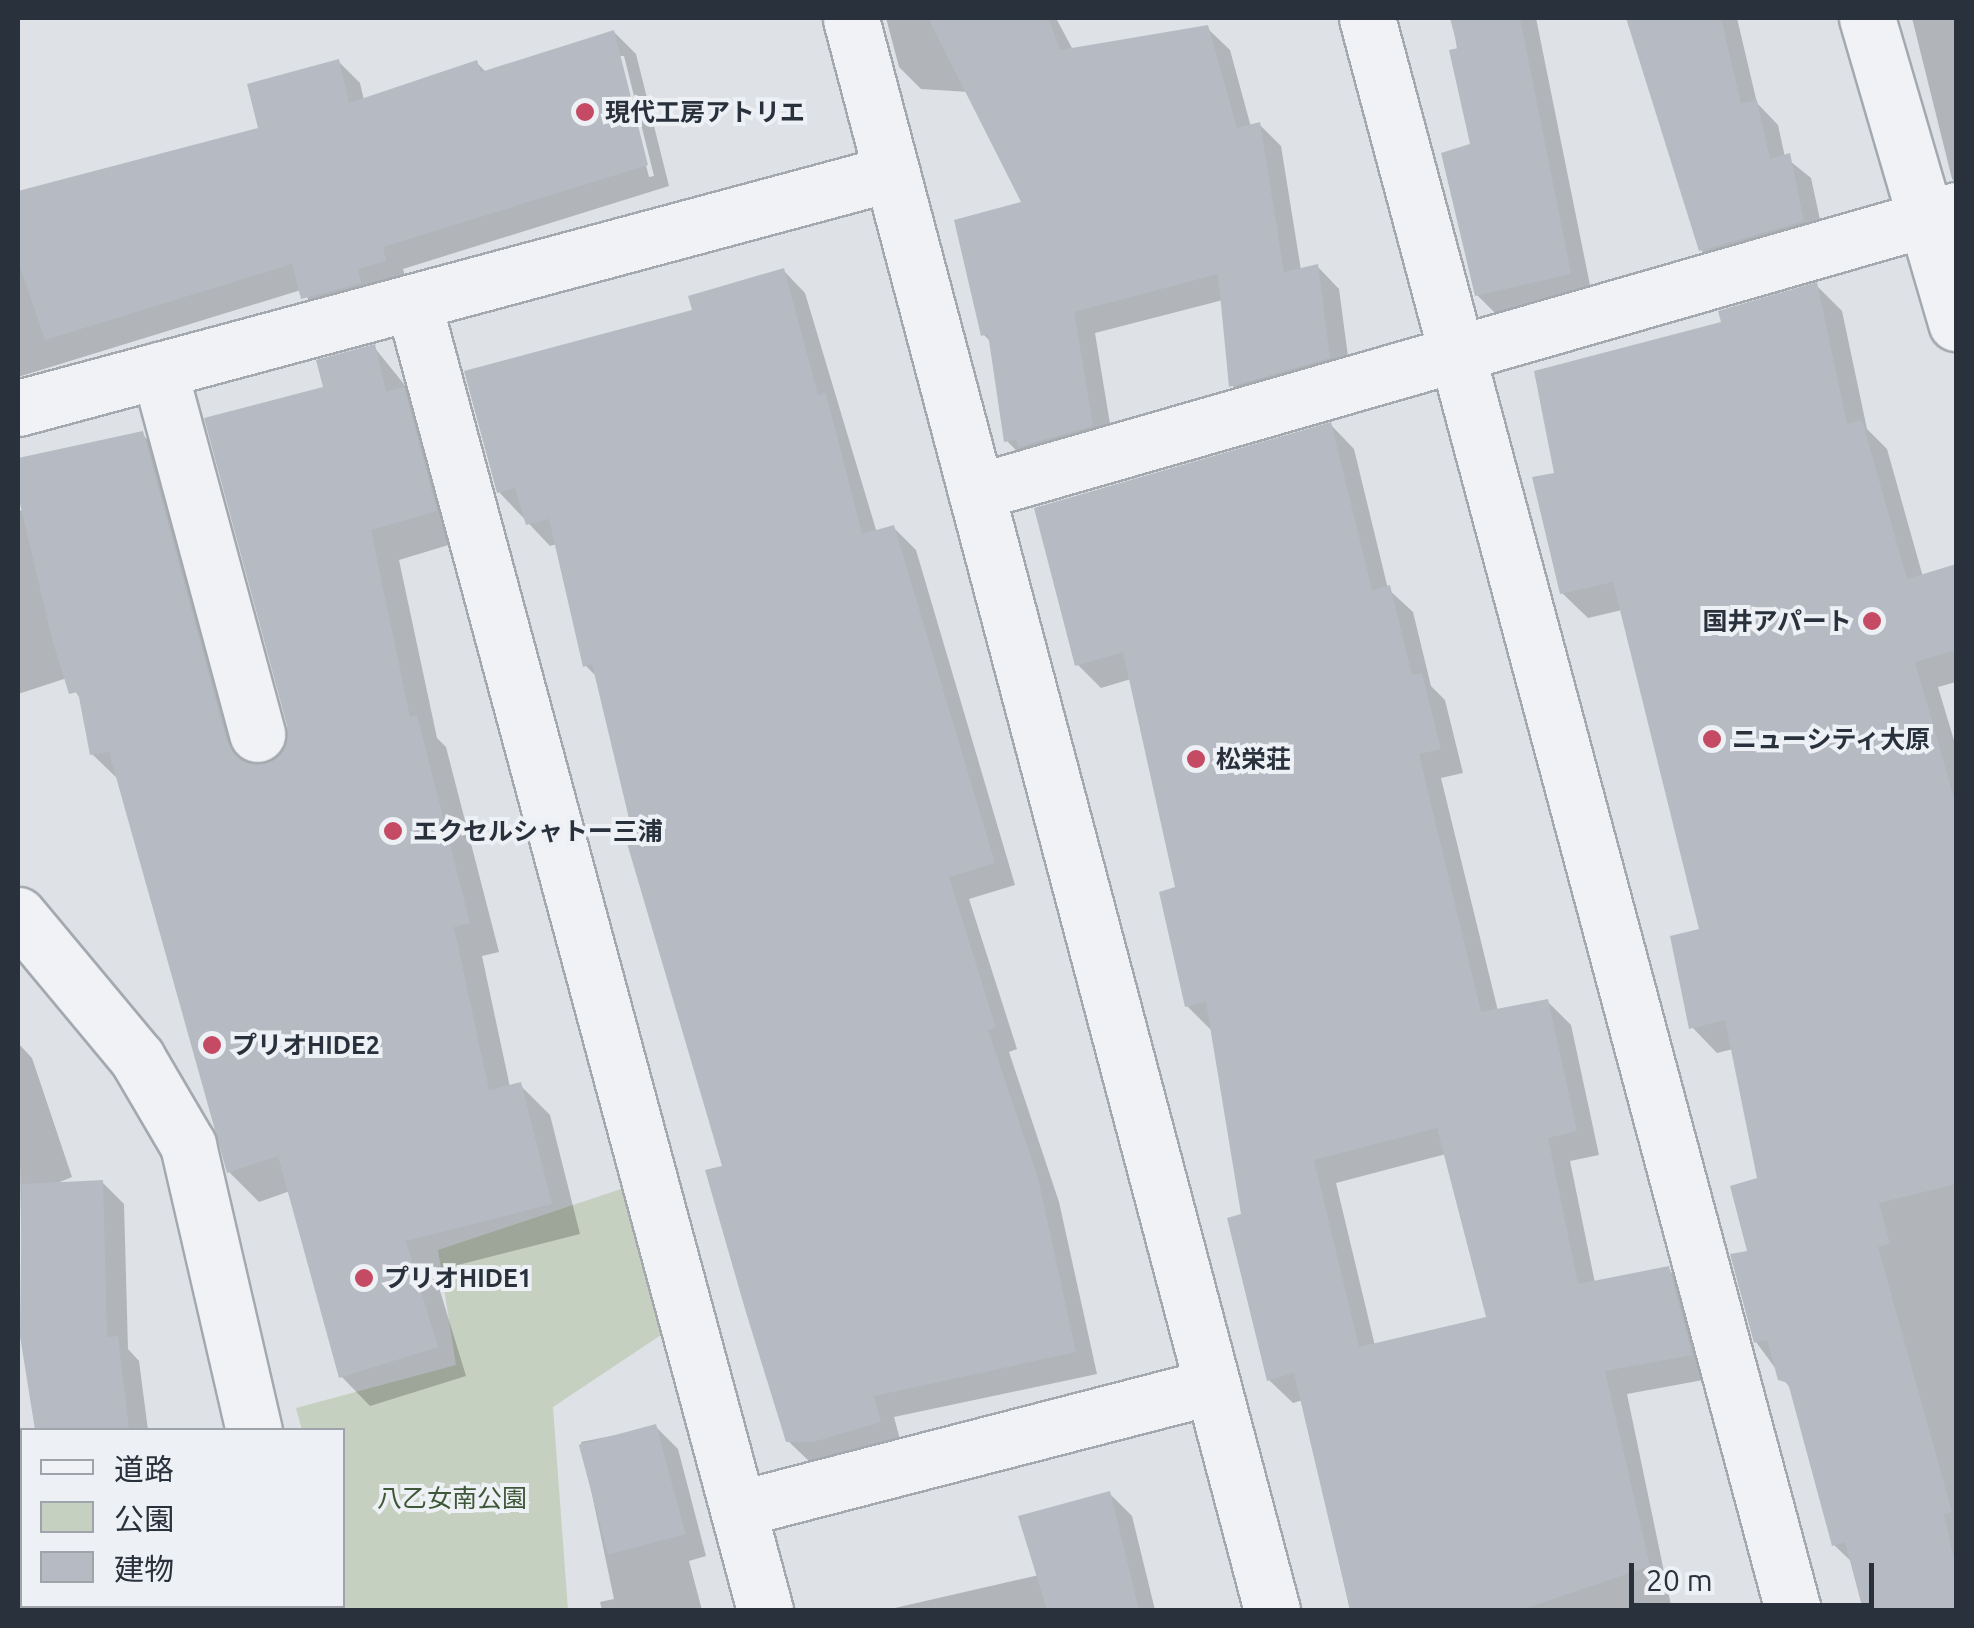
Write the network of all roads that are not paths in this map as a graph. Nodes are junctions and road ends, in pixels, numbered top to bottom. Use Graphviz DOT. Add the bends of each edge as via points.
graph roads {
  1 [pos="1367,18"];
  2 [pos="1867,18"];
  3 [pos="851,19"];
  4 [pos="892,173"];
  5 [pos="1942,214"];
  6 [pos="413,302"];
  7 [pos="1956,323"];
  8 [pos="1457,353"];
  9 [pos="159,370"];
  10 [pos="18,408"];
  11 [pos="976,492"];
  12 [pos="257,734"];
  13 [pos="18,915"];
  14 [pos="1212,1386"];
  15 [pos="254,1428"];
  16 [pos="738,1510"];
  17 [pos="765,1610"];
  18 [pos="1272,1610"];
  19 [pos="1793,1610"];
  1 -- 8 [label="street"];
  2 -- 5 [label="street"];
  3 -- 4 [label="street"];
  4 -- 6 [label="street"];
  4 -- 11 [label="street"];
  5 -- 7 [label="street"];
  5 -- 8 [label="street"];
  6 -- 9 [label="street"];
  6 -- 16 [label="street"];
  8 -- 11 [label="street"];
  8 -- 19 [label="street"];
  9 -- 10 [label="street"];
  9 -- 12 [label="street"];
  11 -- 14 [label="street"];
  13 -- 15 [label="street" via="138,1058 188,1146"];
  14 -- 16 [label="street"];
  14 -- 18 [label="street"];
  16 -- 17 [label="street"];
}
